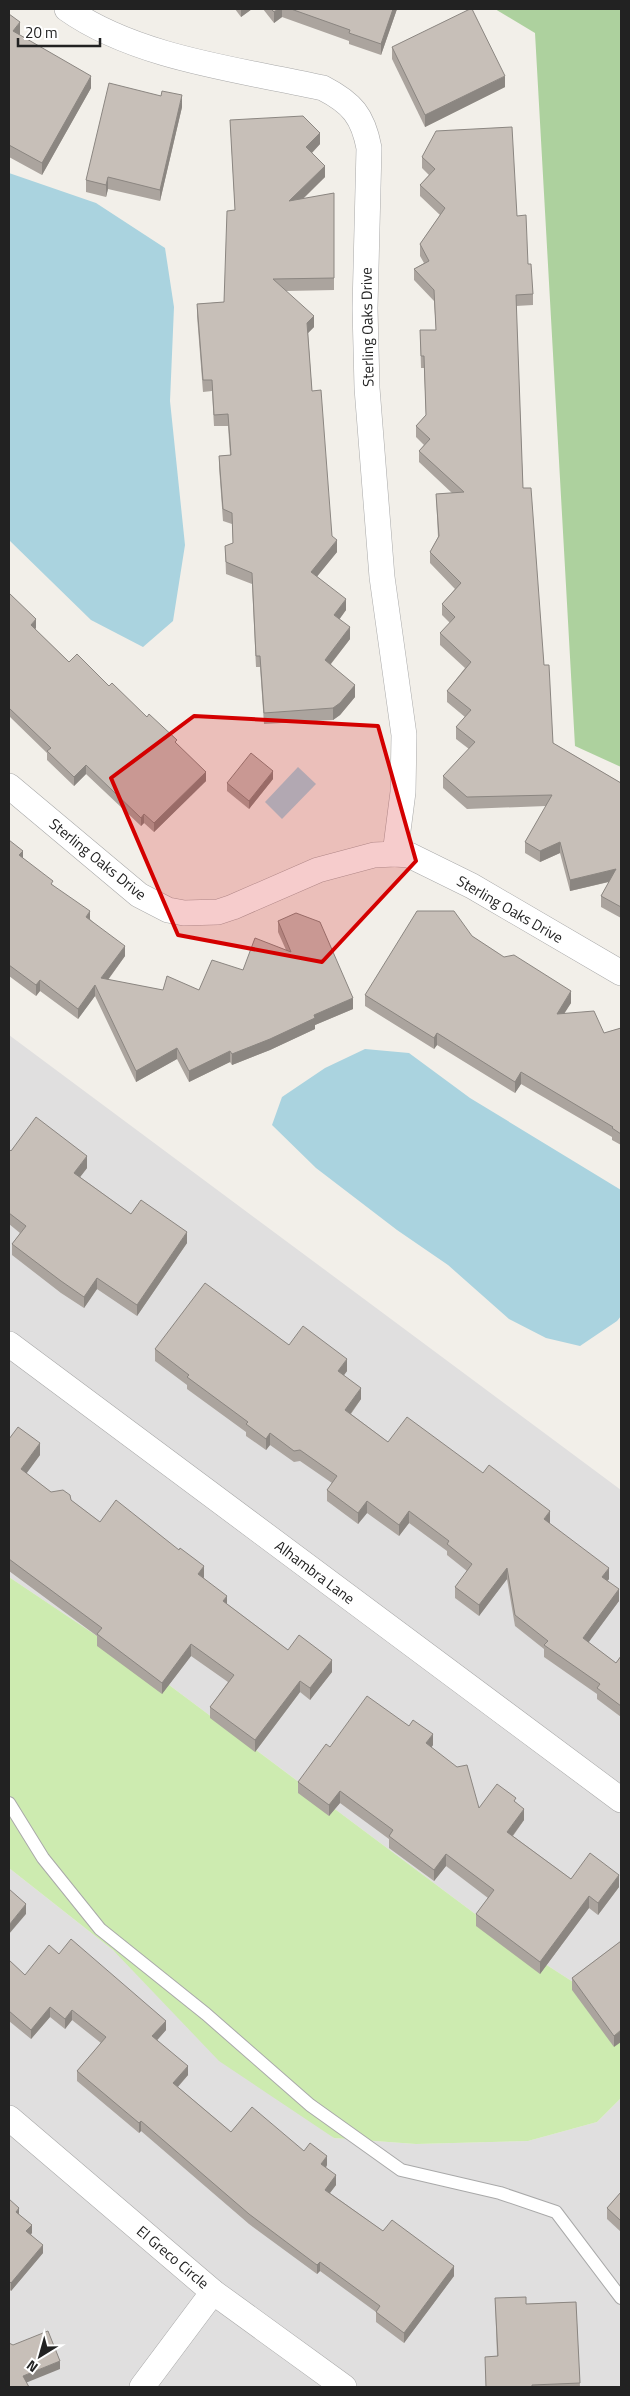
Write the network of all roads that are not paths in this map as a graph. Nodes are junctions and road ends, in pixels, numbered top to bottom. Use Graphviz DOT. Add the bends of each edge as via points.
graph roads {
  1 [pos="67,9"];
  2 [pos="9,786"];
  3 [pos="395,854"];
  4 [pos="621,973"];
  5 [pos="9,1344"];
  6 [pos="621,1800"];
  7 [pos="9,1803"];
  8 [pos="9,2118"];
  9 [pos="214,2292"];
  10 [pos="621,2298"];
  11 [pos="142,2387"];
  12 [pos="344,2387"];
  1 -- 3 [label="street, Sterling Oaks Drive" via="108,34 157,52 323,88 343,98 359,115 366,132 369,148 365,308 371,450 382,577 404,735 403,792"];
  2 -- 3 [label="street, Sterling Oaks Drive" via="139,895 168,910 184,913 218,912 318,870 374,855"];
  3 -- 4 [label="street, Sterling Oaks Drive" via="409,855 472,886"];
  5 -- 6 [label="street, Alhambra Lane"];
  7 -- 10 [label="lane" via="43,1858 100,1929 206,2014 310,2105 400,2170 500,2193 556,2212"];
  8 -- 9 [label="street, El Greco Circle"];
  9 -- 11 [label="street"];
  9 -- 12 [label="street, El Greco Circle"];
}
